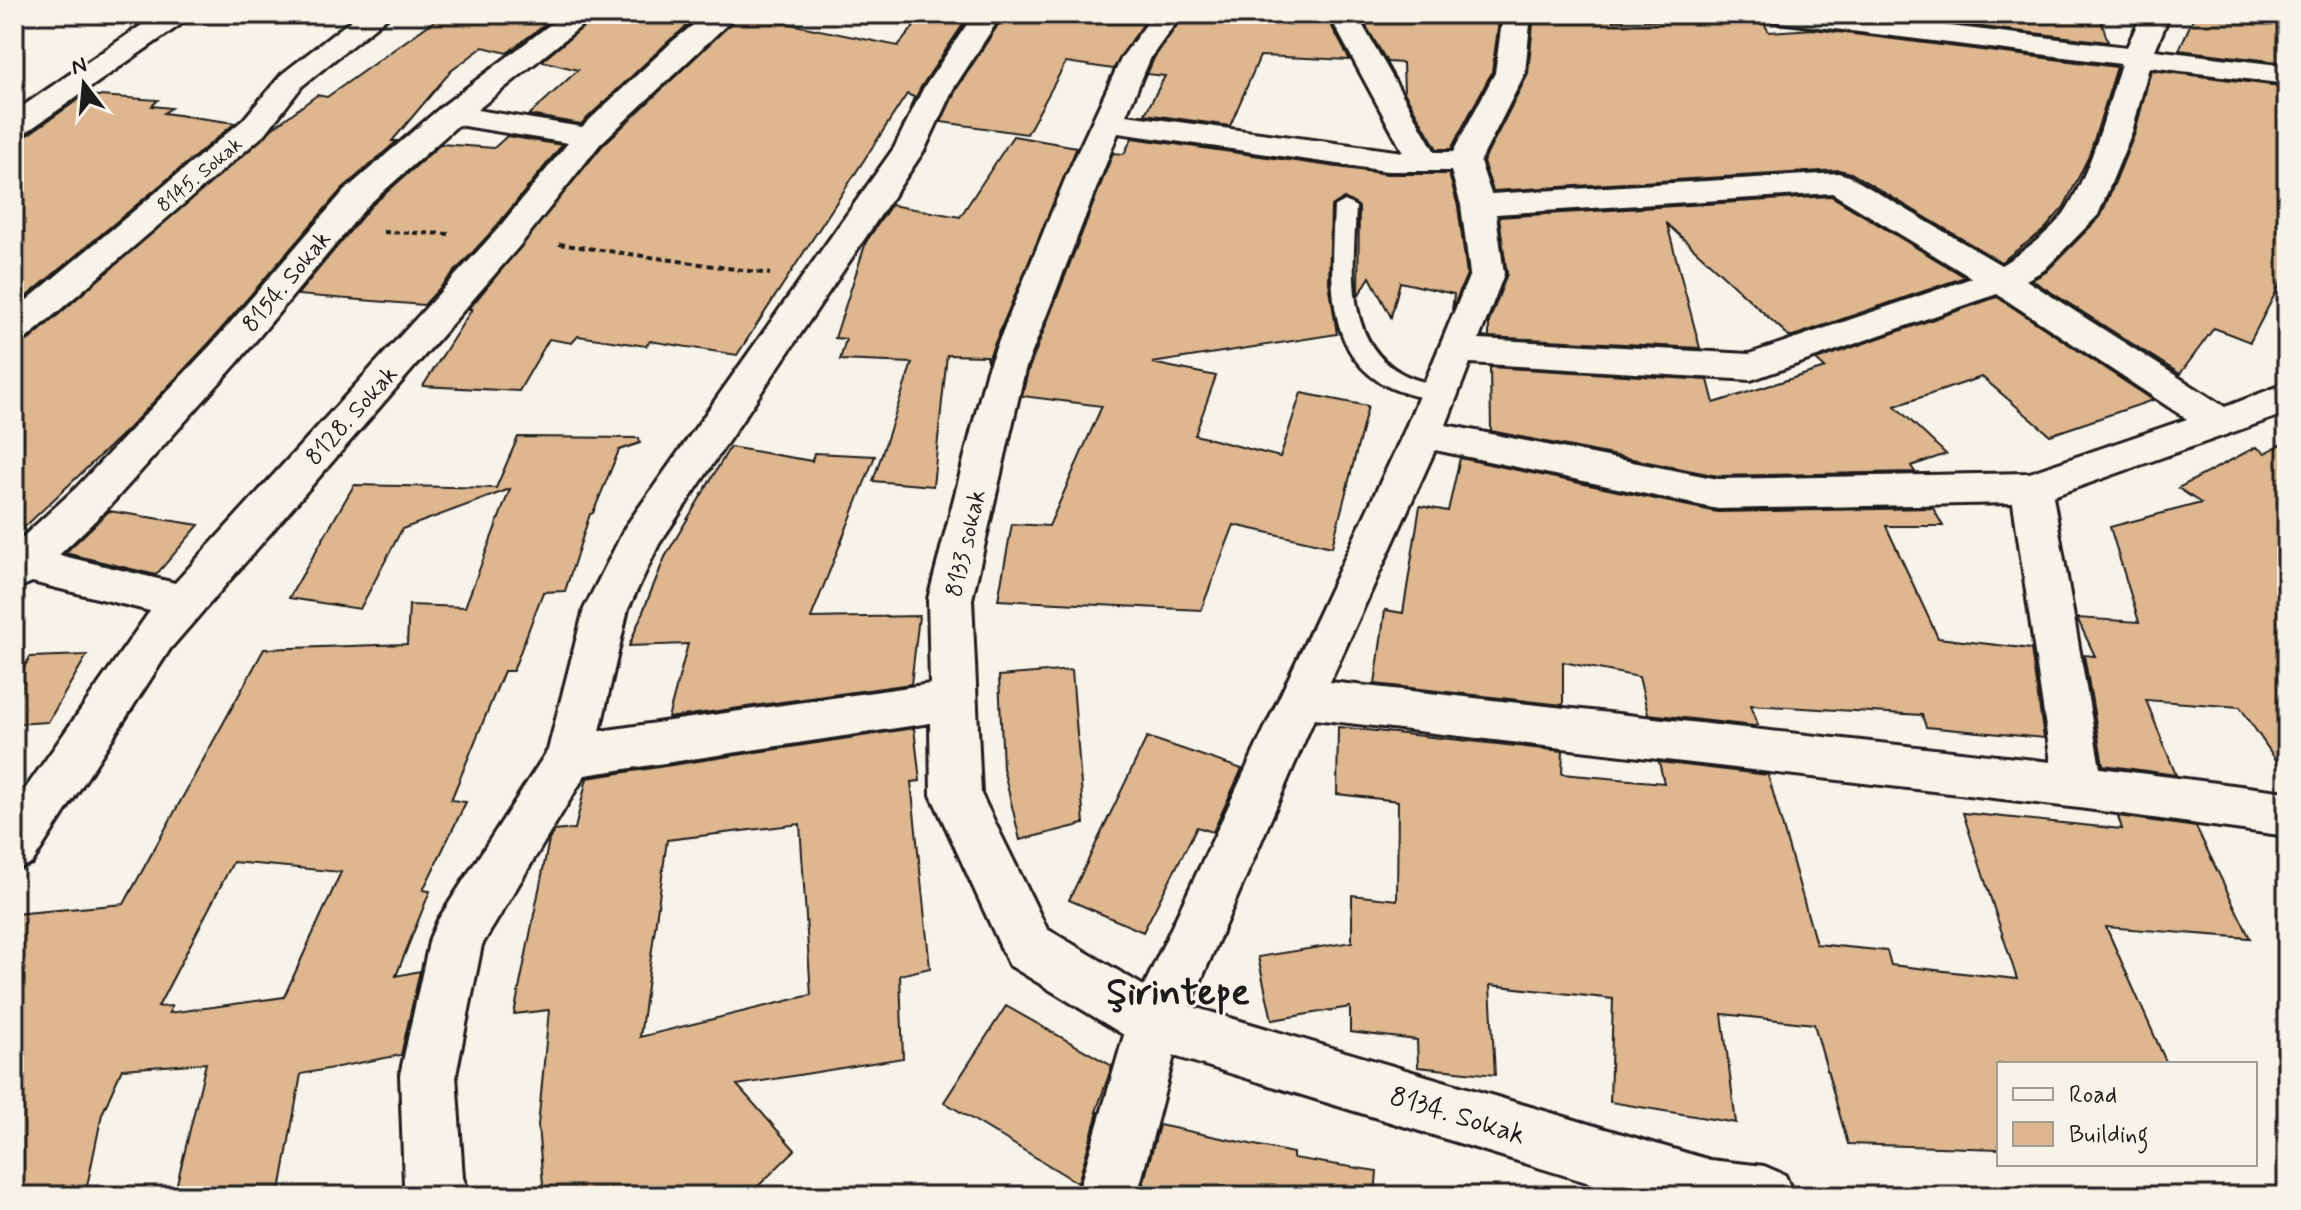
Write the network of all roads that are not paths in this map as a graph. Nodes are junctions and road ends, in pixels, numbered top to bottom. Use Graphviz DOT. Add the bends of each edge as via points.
graph roads {
  1 [pos="177,14"];
  2 [pos="377,14"];
  3 [pos="582,14"];
  4 [pos="724,14"];
  5 [pos="988,14"];
  6 [pos="1168,14"];
  7 [pos="1355,14"];
  8 [pos="1517,14"];
  9 [pos="2156,14"];
  10 [pos="1792,15"];
  11 [pos="2137,58"];
  12 [pos="2287,75"];
  13 [pos="451,115"];
  14 [pos="1107,122"];
  15 [pos="14,126"];
  16 [pos="589,137"];
  17 [pos="1445,162"];
  18 [pos="1478,205"];
  19 [pos="1345,207"];
  20 [pos="2001,280"];
  21 [pos="14,330"];
  22 [pos="1458,350"];
  23 [pos="1440,394"];
  24 [pos="2287,396"];
  25 [pos="2220,422"];
  26 [pos="1423,434"];
  27 [pos="2031,488"];
  28 [pos="18,565"];
  29 [pos="184,602"];
  30 [pos="1300,698"];
  31 [pos="954,700"];
  32 [pos="570,756"];
  33 [pos="2079,787"];
  34 [pos="2287,814"];
  35 [pos="14,847"];
  36 [pos="1155,1023"];
  37 [pos="424,1192"];
  38 [pos="1107,1196"];
  39 [pos="1764,1196"];
  1 -- 15 [label="street"];
  2 -- 21 [label="street, 8145. Sokak" via="292,80 254,127"];
  3 -- 13 [label="street, 8154. Sokak"];
  4 -- 16 [label="street, 8128. Sokak"];
  5 -- 32 [label="street" via="938,89 909,149 641,537 606,609"];
  6 -- 14 [label="street, 8133 sokak" via="1137,57"];
  7 -- 17 [label="street" via="1349,26"];
  8 -- 17 [label="street" via="1510,73"];
  9 -- 11 [label="street"];
  10 -- 11 [label="street"];
  11 -- 12 [label="street"];
  11 -- 20 [label="street" via="2116,132 2081,215 2032,262"];
  13 -- 16 [label="street"];
  13 -- 28 [label="street, 8154. Sokak" via="356,198 225,353 91,499"];
  14 -- 17 [label="street" via="1387,161"];
  14 -- 31 [label="street, 8133 sokak" via="1006,370 950,599"];
  16 -- 29 [label="street, 8128. Sokak" via="509,237"];
  17 -- 18 [label="street"];
  18 -- 20 [label="street" via="1838,183"];
  18 -- 22 [label="street" via="1487,274"];
  19 -- 23 [label="lane" via="1343,314 1354,338 1368,360 1390,377"];
  20 -- 22 [label="street" via="1751,367"];
  20 -- 25 [label="street"];
  22 -- 23 [label="street"];
  23 -- 26 [label="street"];
  24 -- 25 [label="street"];
  25 -- 27 [label="street"];
  26 -- 27 [label="street" via="1718,494"];
  26 -- 30 [label="street"];
  27 -- 33 [label="street"];
  28 -- 29 [label="street"];
  29 -- 35 [label="street, 8128. Sokak" via="154,636"];
  30 -- 33 [label="street"];
  30 -- 36 [label="street"];
  31 -- 32 [label="street"];
  31 -- 36 [label="street, 8133 sokak" via="956,795 1028,947"];
  32 -- 37 [label="street" via="457,938 428,1075"];
  33 -- 34 [label="street"];
  36 -- 38 [label="street"];
  36 -- 39 [label="street, 8134. Sokak" via="1710,1190"];
}
